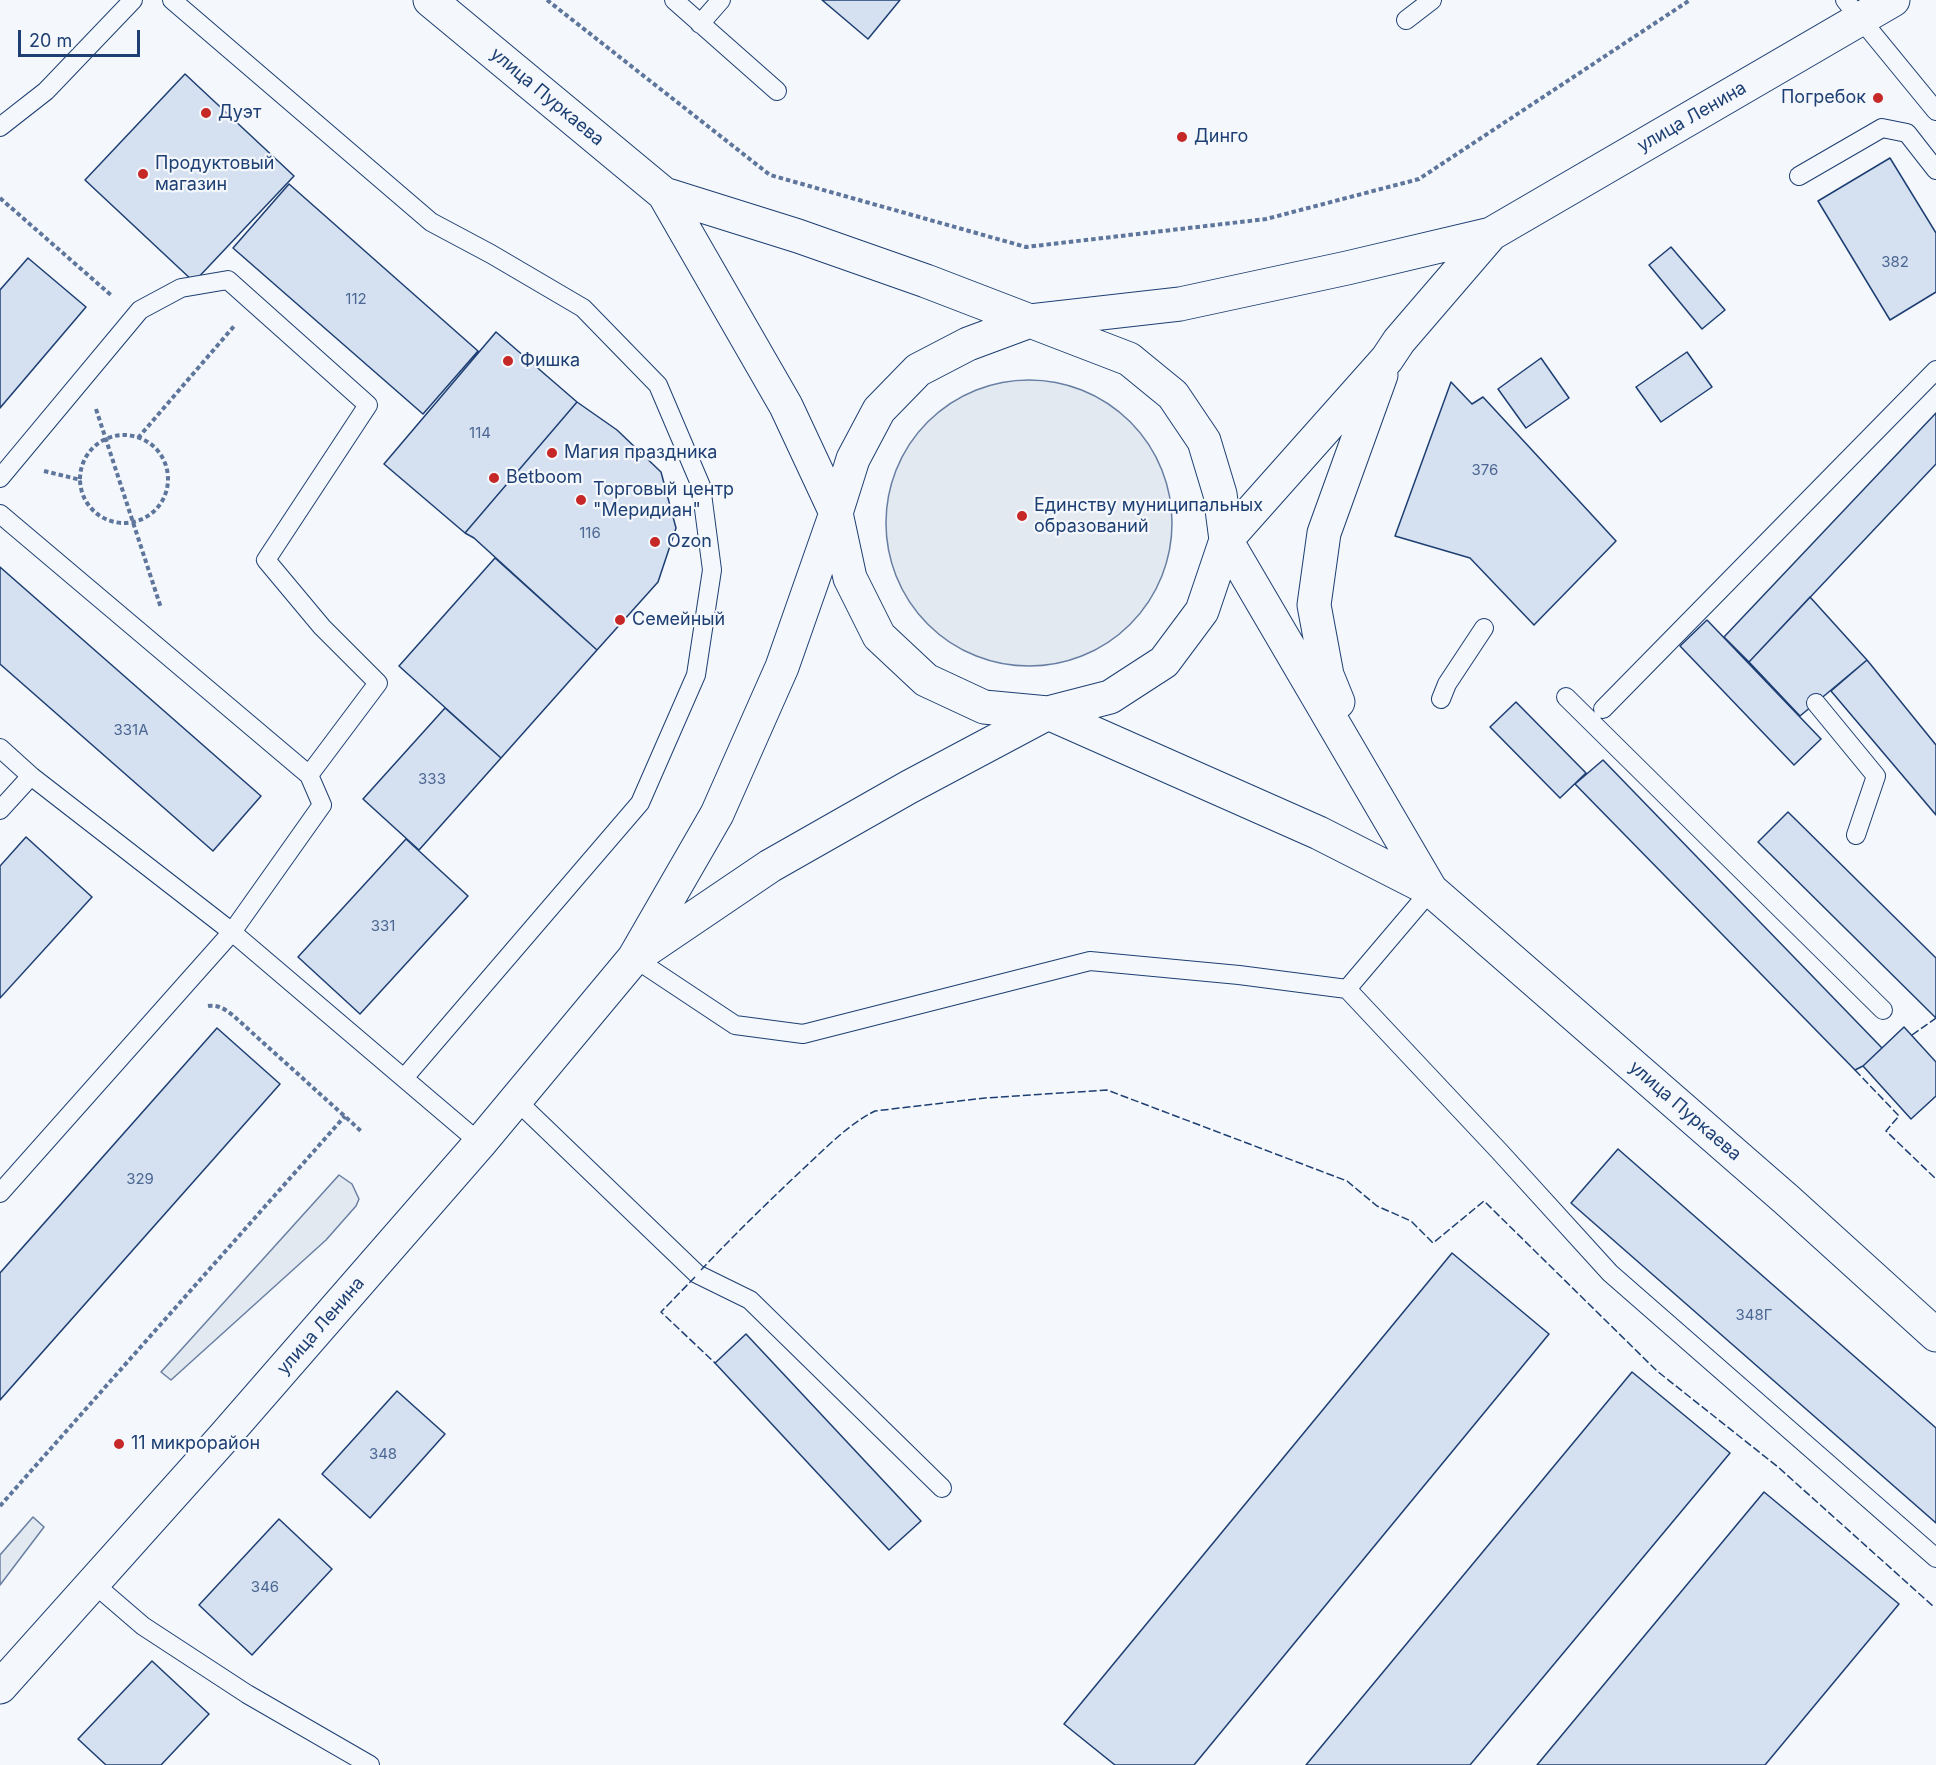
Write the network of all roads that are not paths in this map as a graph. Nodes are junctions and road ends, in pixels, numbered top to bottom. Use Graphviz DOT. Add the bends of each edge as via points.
graph roads {
  1 [pos="133,0"];
  2 [pos="172,0"];
  3 [pos="430,0"];
  4 [pos="674,0"];
  5 [pos="721,0"];
  6 [pos="1432,0"];
  7 [pos="1893,0"];
  8 [pos="1853,10"];
  9 [pos="1406,20"];
  10 [pos="700,24"];
  11 [pos="777,91"];
  12 [pos="1936,111"];
  13 [pos="0,127"];
  14 [pos="1936,170"];
  15 [pos="1799,176"];
  16 [pos="664,194"];
  17 [pos="1491,234"];
  18 [pos="1030,321"];
  19 [pos="1387,359"];
  20 [pos="1936,370"];
  21 [pos="0,478"];
  22 [pos="836,513"];
  23 [pos="0,514"];
  24 [pos="1226,540"];
  25 [pos="1484,628"];
  26 [pos="1566,697"];
  27 [pos="1441,699"];
  28 [pos="1816,703"];
  29 [pos="1603,709"];
  30 [pos="1048,713"];
  31 [pos="0,748"];
  32 [pos="309,775"];
  33 [pos="32,776"];
  34 [pos="1384,808"];
  35 [pos="0,810"];
  36 [pos="1856,835"];
  37 [pos="1431,890"];
  38 [pos="232,932"];
  39 [pos="634,958"];
  40 [pos="1347,989"];
  41 [pos="1883,1010"];
  42 [pos="404,1078"];
  43 [pos="516,1100"];
  44 [pos="480,1143"];
  45 [pos="0,1193"];
  46 [pos="1936,1335"];
  47 [pos="942,1488"];
  48 [pos="1936,1558"];
  49 [pos="93,1583"];
  50 [pos="0,1687"];
  51 [pos="370,1765"];
  1 -- 13 [label="lane" via="46,91"];
  2 -- 42 [label="lane" via="430,222 583,308 658,385 701,486 712,570 696,675 640,803"];
  3 -- 16 [label="main road, улица Пуркаева"];
  4 -- 10 [label="lane"];
  5 -- 10 [label="lane"];
  6 -- 9 [label="lane"];
  7 -- 8 [label="main road, улица Ленина"];
  8 -- 12 [label="lane"];
  8 -- 17 [label="main road, улица Ленина"];
  10 -- 11 [label="lane"];
  14 -- 15 [label="lane" via="1907,133 1882,128"];
  16 -- 18 [label="main road" via="798,236"];
  16 -- 22 [label="main road" via="786,406"];
  17 -- 18 [label="main road" via="1180,304"];
  17 -- 19 [label="main road"];
  18 -- 22 [label="main road" via="968,344 918,370 879,410 853,459"];
  18 -- 24 [label="main road" via="1129,359 1173,395 1204,441 1220,494"];
  19 -- 24 [label="main road"];
  19 -- 34 [label="main road" via="1324,533 1314,605 1326,675"];
  20 -- 29 [label="lane"];
  21 -- 32 [label="lane" via="140,310 181,288 228,280 368,405 266,560 322,627 378,683"];
  22 -- 30 [label="main road" via="850,578 879,636 926,680 984,707"];
  22 -- 39 [label="main road" via="782,667 717,814"];
  23 -- 32 [label="lane"];
  24 -- 30 [label="main road" via="1202,611 1164,662 1110,697"];
  24 -- 34 [label="main road"];
  25 -- 27 [label="lane"];
  26 -- 41 [label="lane"];
  28 -- 36 [label="lane" via="1876,776"];
  30 -- 37 [label="main road" via="1319,833"];
  30 -- 39 [label="main road" via="770,866"];
  31 -- 33 [label="lane"];
  32 -- 38 [label="lane" via="322,805"];
  33 -- 35 [label="lane"];
  33 -- 38 [label="lane"];
  34 -- 37 [label="main road"];
  37 -- 40 [label="lane"];
  37 -- 46 [label="main road, улица Пуркаева"];
  38 -- 42 [label="lane"];
  38 -- 45 [label="lane"];
  39 -- 40 [label="lane" via="735,1025 803,1034 1090,961"];
  39 -- 43 [label="main road, улица Ленина"];
  40 -- 48 [label="lane" via="1610,1273"];
  42 -- 44 [label="lane"];
  43 -- 44 [label="main road, улица Ленина"];
  43 -- 47 [label="lane" via="698,1274 750,1300"];
  44 -- 49 [label="main road, улица Ленина"];
  49 -- 50 [label="main road, улица Ленина"];
  49 -- 51 [label="lane" via="143,1626 247,1694"];
}
